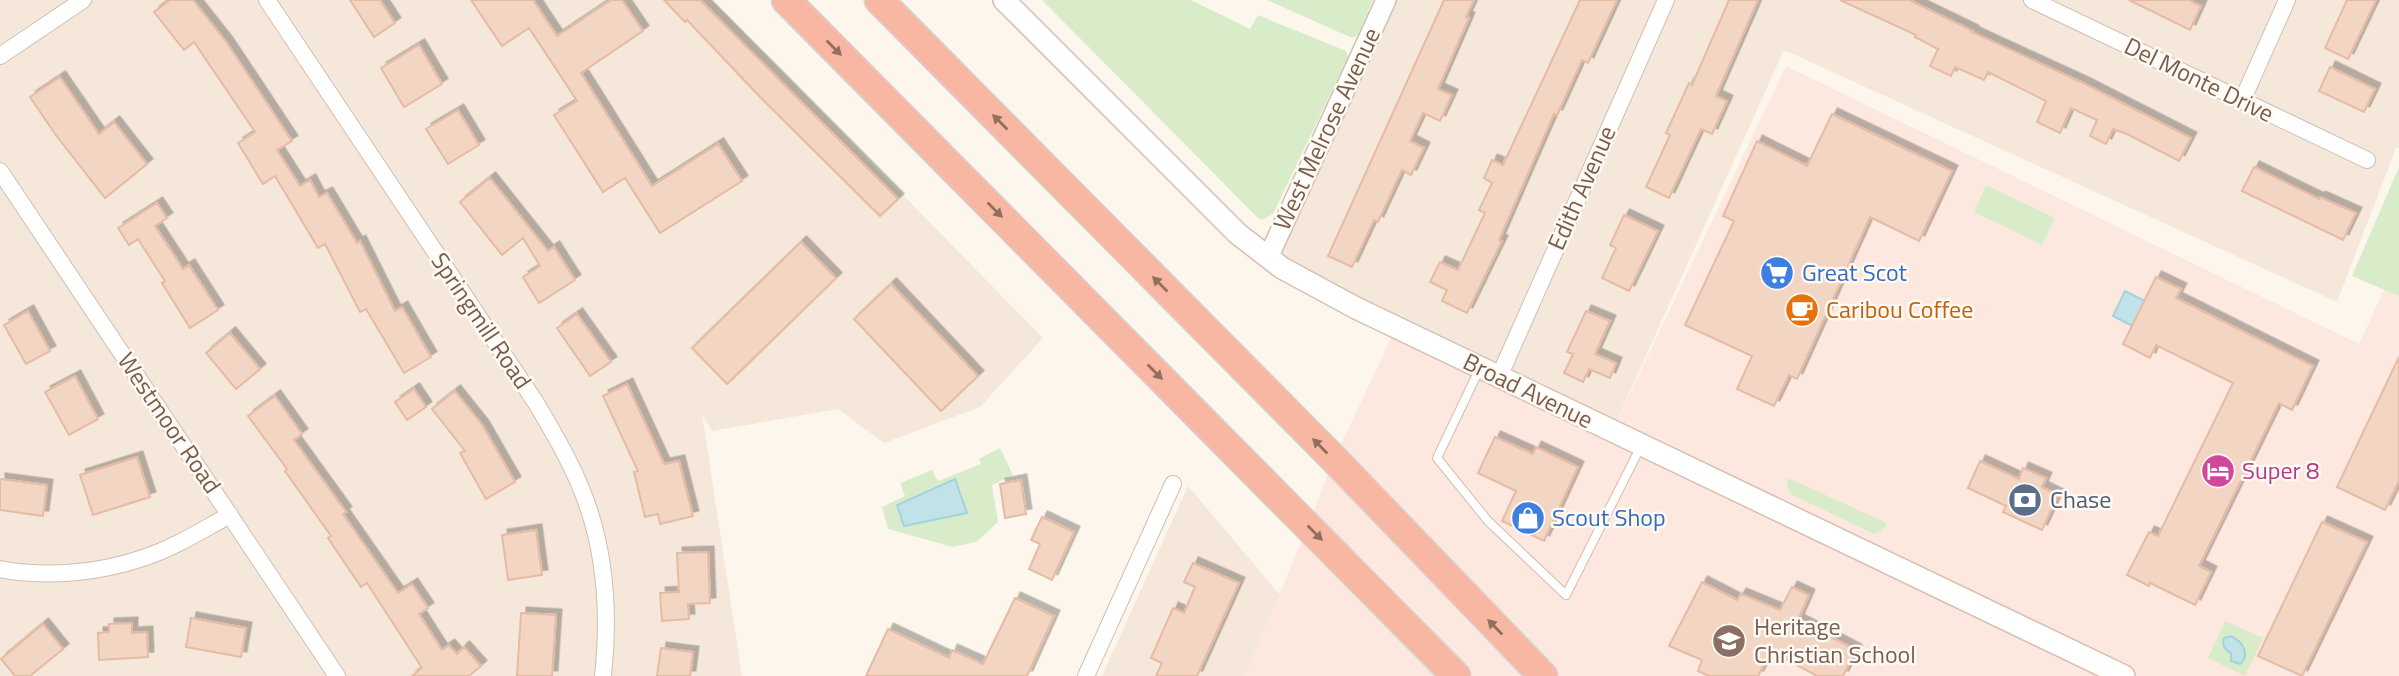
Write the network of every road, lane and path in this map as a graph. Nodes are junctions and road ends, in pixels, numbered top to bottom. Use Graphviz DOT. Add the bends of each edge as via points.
graph roads {
  1 [pos="83,0"];
  2 [pos="267,0"];
  3 [pos="786,0"];
  4 [pos="879,0"];
  5 [pos="1004,0"];
  6 [pos="1386,0"];
  7 [pos="1666,0"];
  8 [pos="2032,0"];
  9 [pos="2287,0"];
  10 [pos="0,56"];
  11 [pos="2242,101"];
  12 [pos="2367,160"];
  13 [pos="0,171"];
  14 [pos="1268,258"];
  15 [pos="1490,372"];
  16 [pos="1641,445"];
  17 [pos="1173,484"];
  18 [pos="230,515"];
  19 [pos="0,569"];
  20 [pos="337,676"];
  21 [pos="603,676"];
  22 [pos="1086,676"];
  23 [pos="1456,676"];
  24 [pos="1542,676"];
  25 [pos="2124,676"];
  1 -- 10 [label="street"];
  2 -- 21 [label="street, Springmill Road" via="557,439 595,530 606,628"];
  3 -- 23 [label="highway, one-way"];
  24 -- 4 [label="highway, one-way"];
  5 -- 14 [label="main road, Broad Avenue" via="1206,203"];
  6 -- 14 [label="street, West Melrose Avenue"];
  7 -- 15 [label="street, Edith Avenue"];
  8 -- 11 [label="street, Del Monte Drive"];
  9 -- 11 [label="street"];
  11 -- 12 [label="street, Del Monte Drive"];
  13 -- 18 [label="street, Westmoor Road"];
  14 -- 15 [label="main road, Broad Avenue" via="1316,288"];
  15 -- 16 [label="main road, Broad Avenue"];
  15 -- 16 [label="lane" via="1437,458 1488,521 1566,595"];
  16 -- 25 [label="main road, Broad Avenue"];
  17 -- 22 [label="street"];
  18 -- 19 [label="street" via="170,547 117,566 61,573"];
  18 -- 20 [label="street, Westmoor Road"];
}
